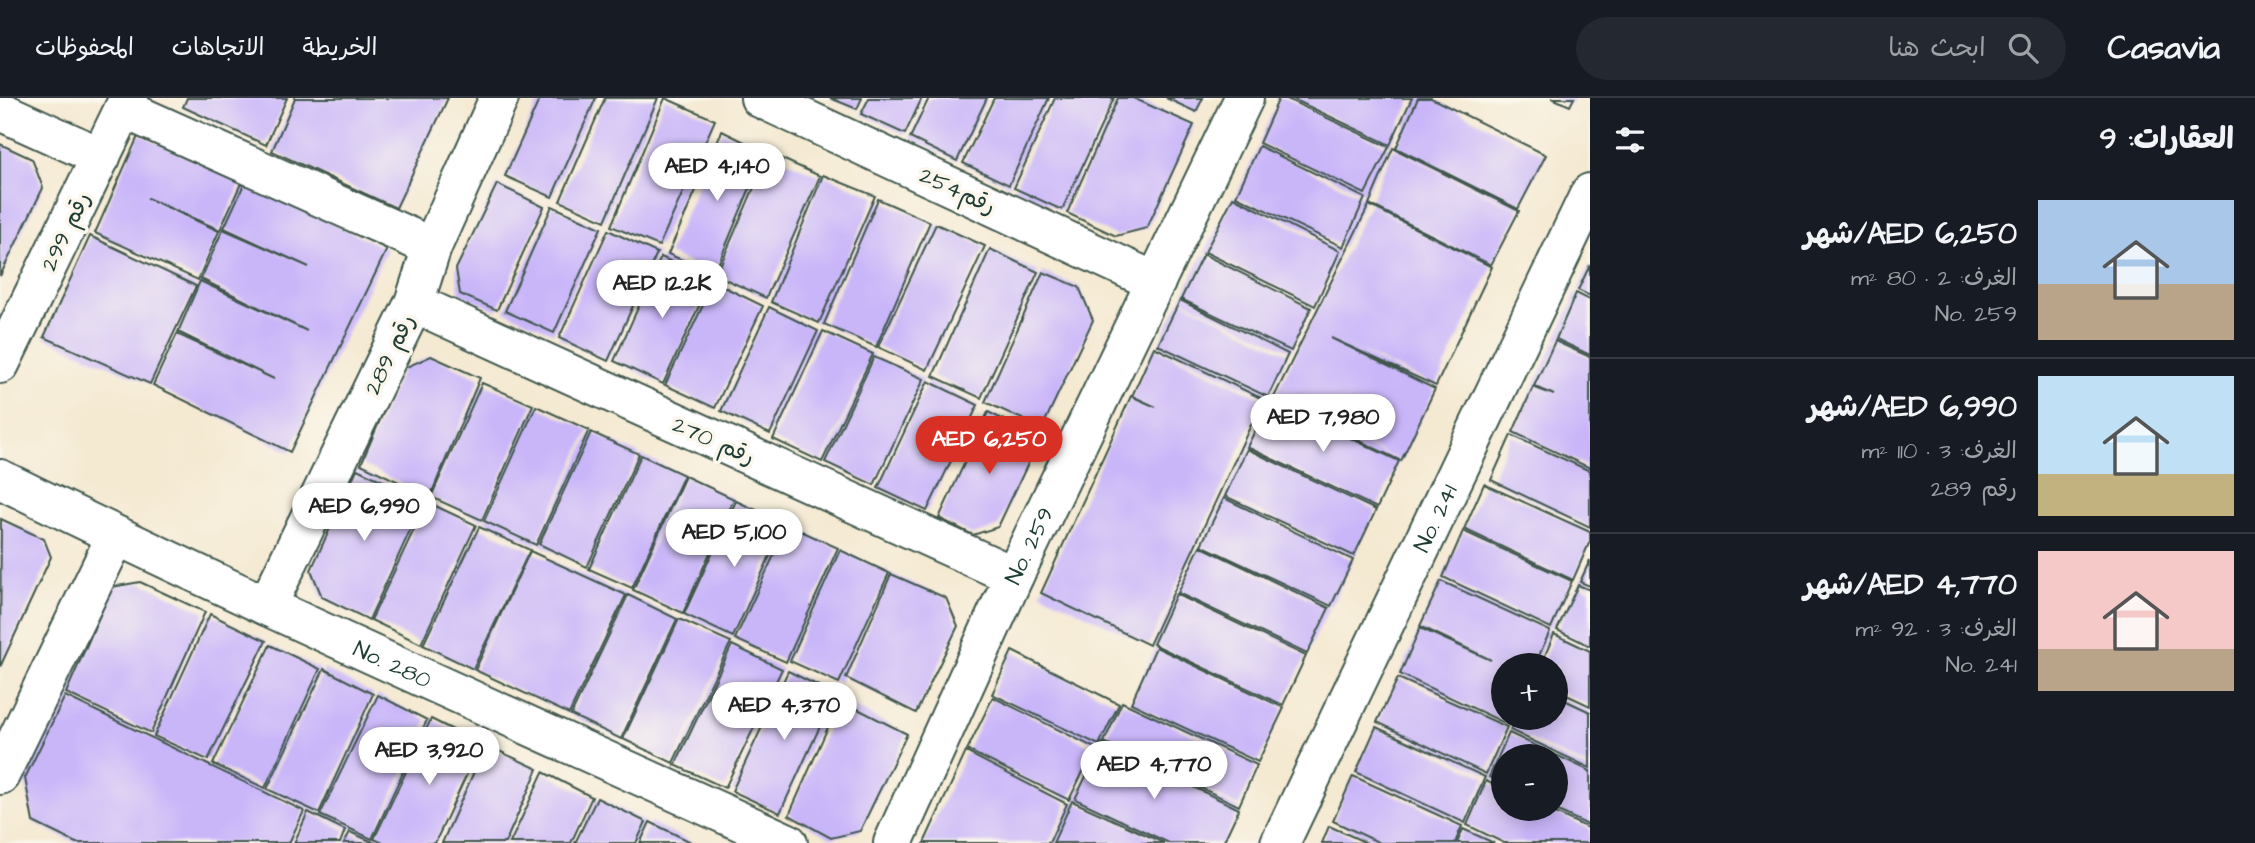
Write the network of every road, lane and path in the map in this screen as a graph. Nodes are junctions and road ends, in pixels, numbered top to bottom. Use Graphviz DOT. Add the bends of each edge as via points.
graph roads {
  1 [pos="499,98"];
  2 [pos="760,98"];
  3 [pos="1244,98"];
  4 [pos="127,103"];
  5 [pos="0,111"];
  6 [pos="101,157"];
  7 [pos="1590,193"];
  8 [pos="432,247"];
  9 [pos="1156,282"];
  10 [pos="414,303"];
  11 [pos="0,364"];
  12 [pos="0,479"];
  13 [pos="116,536"];
  14 [pos="1014,576"];
  15 [pos="267,606"];
  16 [pos="0,775"];
  17 [pos="788,843"];
  18 [pos="893,843"];
  19 [pos="1280,843"];
  1 -- 8 [label="street, رقم 289"];
  2 -- 9 [label="street, رقم254"];
  3 -- 9 [label="street, No. 259"];
  4 -- 6 [label="street, رقم 299"];
  4 -- 8 [label="street"];
  5 -- 6 [label="street"];
  6 -- 11 [label="street, رقم 299"];
  7 -- 19 [label="street, No. 241"];
  8 -- 10 [label="street, رقم 289"];
  9 -- 14 [label="street, No. 259"];
  10 -- 14 [label="street, رقم 270"];
  10 -- 15 [label="street, رقم 289"];
  12 -- 13 [label="street, No. 280"];
  13 -- 15 [label="street, No. 280"];
  13 -- 16 [label="street"];
  14 -- 18 [label="street, No. 259"];
  15 -- 17 [label="street, No. 280"];
}
